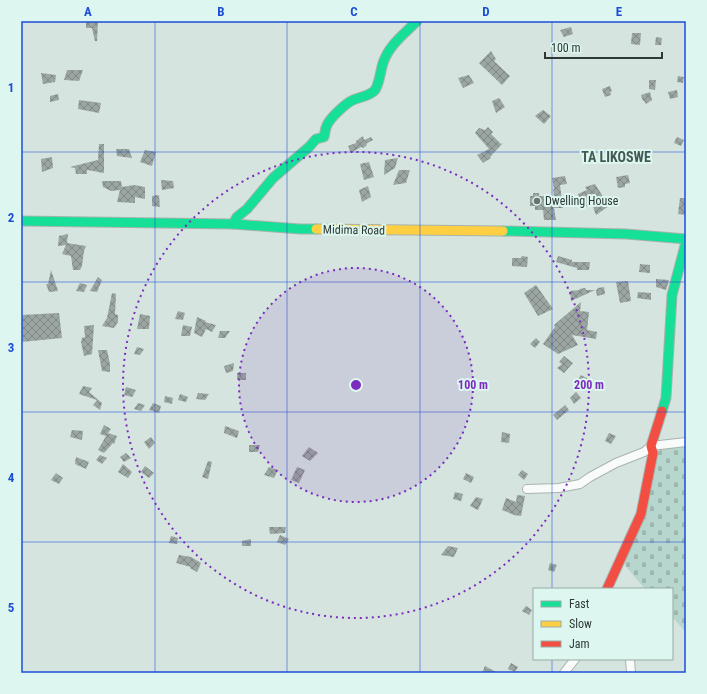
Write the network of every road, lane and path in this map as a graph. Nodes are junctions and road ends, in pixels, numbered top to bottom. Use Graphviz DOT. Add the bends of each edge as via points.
graph roads {
  1 [pos="417,21"];
  2 [pos="21,221"];
  3 [pos="233,224"];
  4 [pos="686,240"];
  5 [pos="686,442"];
  6 [pos="652,446"];
  7 [pos="527,489"];
  8 [pos="611,586"];
  9 [pos="574,660"];
  10 [pos="630,660"];
  11 [pos="564,673"];
  12 [pos="631,673"];
  1 -- 3 [label="main road" via="390,48 374,91 351,101 332,117 326,126 324,137 316,139 273,178"];
  2 -- 3 [label="main road, Midima Road"];
  3 -- 4 [label="main road, Midima Road" via="300,229 626,234"];
  4 -- 6 [label="main road" via="672,295 666,398"];
  5 -- 6 [label="street"];
  6 -- 7 [label="street" via="580,484 559,488"];
  6 -- 8 [label="main road" via="653,453 641,514"];
  9 -- 11 [label="street"];
  10 -- 12 [label="street"];
}
